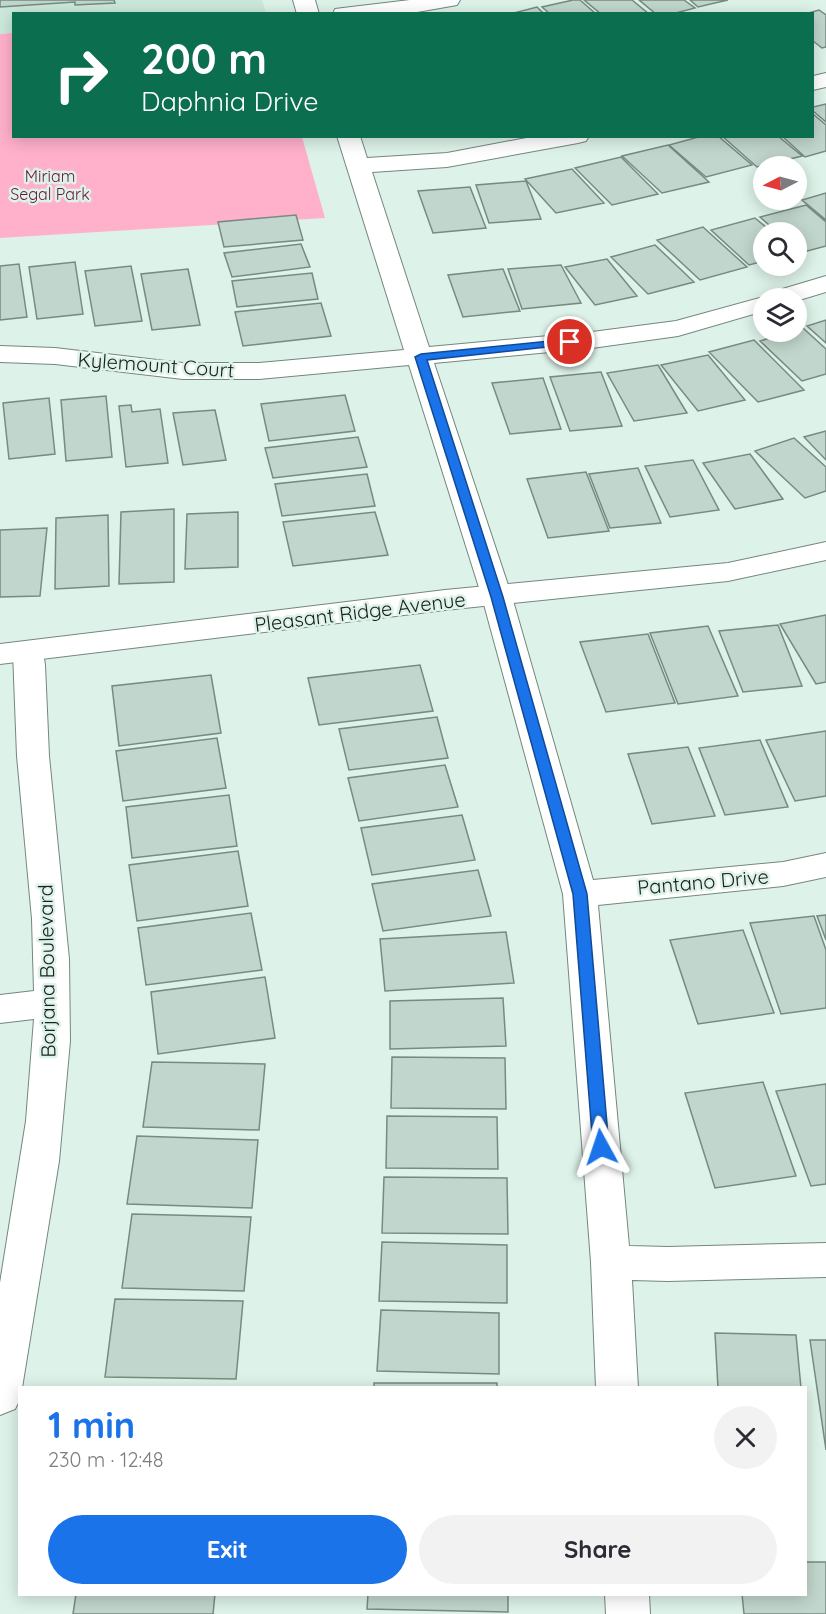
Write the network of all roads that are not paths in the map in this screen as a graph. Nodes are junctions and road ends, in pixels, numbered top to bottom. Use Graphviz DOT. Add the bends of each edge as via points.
graph roads {
  1 [pos="449,0"];
  2 [pos="369,12"];
  3 [pos="349,138"];
  4 [pos="567,138"];
  5 [pos="357,166"];
  6 [pos="826,285"];
  7 [pos="807,290"];
  8 [pos="753,306"];
  9 [pos="0,354"];
  10 [pos="421,357"];
  11 [pos="826,551"];
  12 [pos="497,597"];
  13 [pos="14,653"];
  14 [pos="826,865"];
  15 [pos="580,894"];
  16 [pos="52,1003"];
  17 [pos="0,1010"];
  18 [pos="826,1260"];
  19 [pos="611,1262"];
  20 [pos="617,1386"];
  21 [pos="0,1396"];
  22 [pos="627,1596"];
  23 [pos="628,1614"];
  1 -- 2 [label="street"];
  3 -- 5 [label="street"];
  4 -- 5 [label="street" via="447,160"];
  5 -- 10 [label="street"];
  6 -- 7 [label="street"];
  8 -- 10 [label="street, Kylemount Court" via="678,328"];
  9 -- 10 [label="street, Kylemount Court" via="208,372"];
  10 -- 12 [label="street"];
  11 -- 12 [label="street, Pleasant Ridge Avenue" via="728,572"];
  12 -- 13 [label="street, Pleasant Ridge Avenue" via="445,600"];
  12 -- 15 [label="street"];
  13 -- 16 [label="street, Borjana Boulevard" via="32,681 33,752 51,941"];
  14 -- 15 [label="street, Pantano Drive" via="783,874"];
  15 -- 19 [label="street"];
  16 -- 17 [label="street"];
  16 -- 21 [label="street, Borjana Boulevard" via="49,1082 41,1146"];
  18 -- 19 [label="street"];
  19 -- 20 [label="street"];
  22 -- 23 [label="street"];
}
